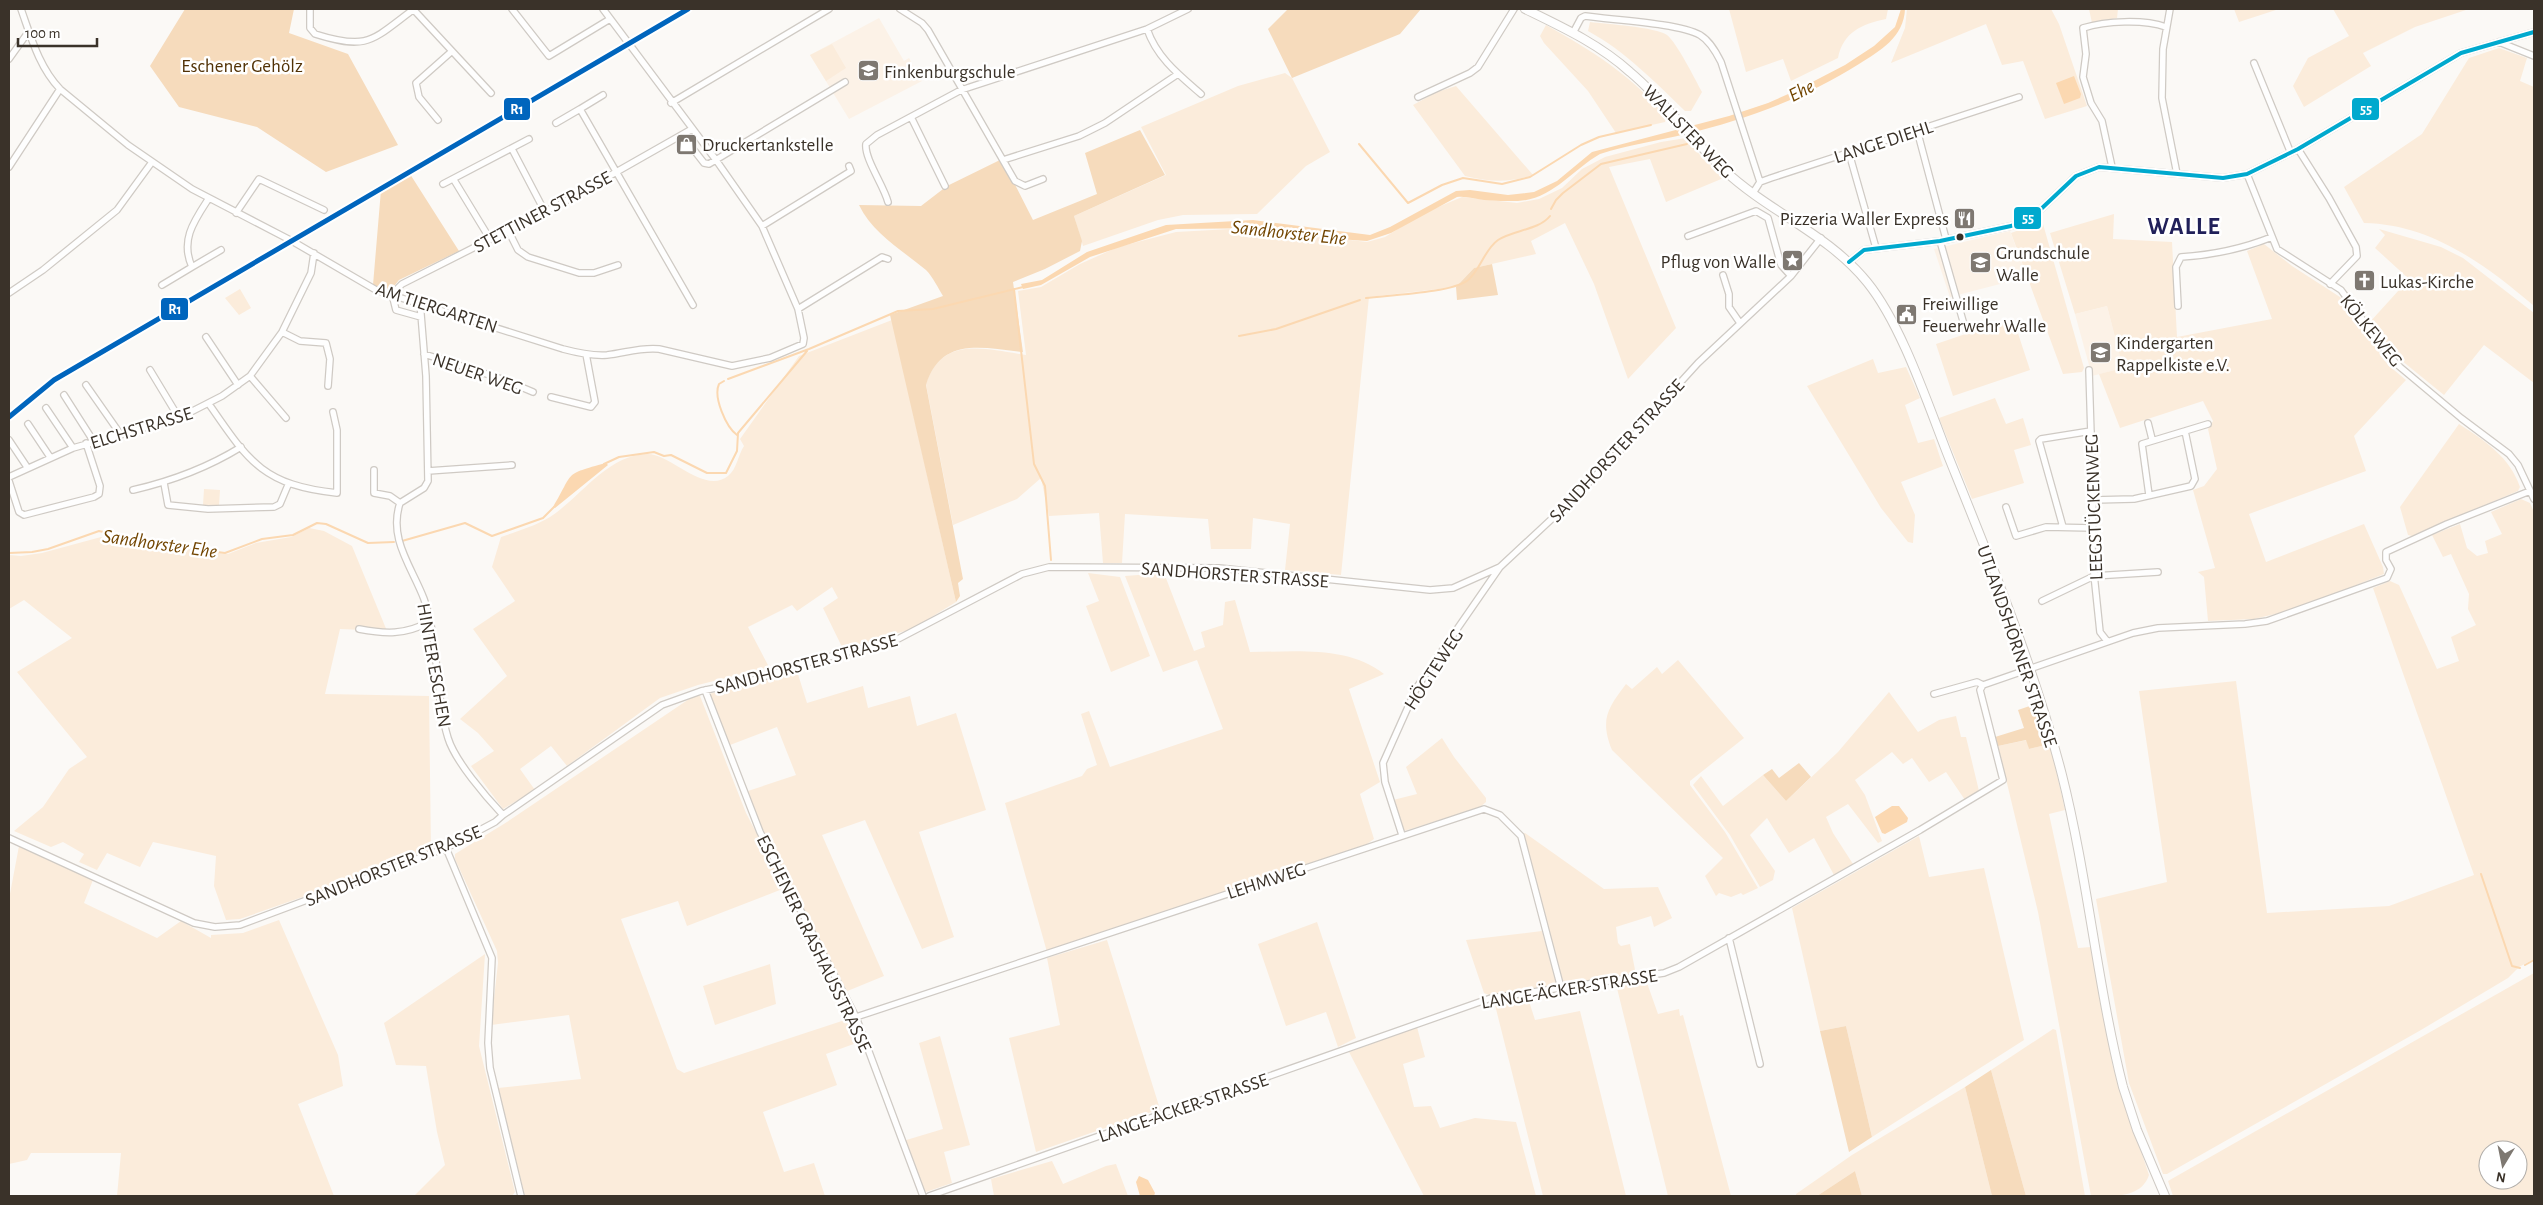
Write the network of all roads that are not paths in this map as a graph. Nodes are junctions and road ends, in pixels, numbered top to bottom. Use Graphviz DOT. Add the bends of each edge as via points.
graph roads {
  1 [pos="21,9"];
  2 [pos="310,9"];
  3 [pos="413,9"];
  4 [pos="512,9"];
  5 [pos="603,9"];
  6 [pos="829,9"];
  7 [pos="900,9"];
  8 [pos="1188,9"];
  9 [pos="1514,9"];
  10 [pos="1525,9"];
  11 [pos="2170,9"];
  12 [pos="610,19"];
  13 [pos="2166,27"];
  14 [pos="1147,29"];
  15 [pos="29,31"];
  16 [pos="2534,32"];
  17 [pos="1573,33"];
  18 [pos="2499,42"];
  19 [pos="452,52"];
  20 [pos="2534,56"];
  21 [pos="9,59"];
  22 [pos="2254,63"];
  23 [pos="1178,74"];
  24 [pos="845,82"];
  25 [pos="60,89"];
  26 [pos="961,90"];
  27 [pos="492,93"];
  28 [pos="1201,94"];
  29 [pos="604,95"];
  30 [pos="2019,96"];
  31 [pos="1418,97"];
  32 [pos="671,103"];
  33 [pos="580,109"];
  34 [pos="911,117"];
  35 [pos="438,120"];
  36 [pos="556,123"];
  37 [pos="692,129"];
  38 [pos="1917,130"];
  39 [pos="684,136"];
  40 [pos="529,139"];
  41 [pos="2298,148"];
  42 [pos="512,149"];
  43 [pos="2290,151"];
  44 [pos="1849,153"];
  45 [pos="716,160"];
  46 [pos="1003,160"];
  47 [pos="152,162"];
  48 [pos="848,166"];
  49 [pos="9,167"];
  50 [pos="2112,167"];
  51 [pos="618,171"];
  52 [pos="2176,174"];
  53 [pos="2247,174"];
  54 [pos="1043,179"];
  55 [pos="454,180"];
  56 [pos="1760,182"];
  57 [pos="443,184"];
  58 [pos="945,186"];
  59 [pos="1753,194"];
  60 [pos="209,198"];
  61 [pos="888,202"];
  62 [pos="324,210"];
  63 [pos="545,212"];
  64 [pos="236,213"];
  65 [pos="762,226"];
  66 [pos="508,230"];
  67 [pos="1688,236"];
  68 [pos="2272,237"];
  69 [pos="1821,238"];
  70 [pos="490,239"];
  71 [pos="1946,239"];
  72 [pos="1940,241"];
  73 [pos="1876,248"];
  74 [pos="221,250"];
  75 [pos="314,253"];
  76 [pos="888,259"];
  77 [pos="1849,262"];
  78 [pos="618,265"];
  79 [pos="192,267"];
  80 [pos="1723,275"];
  81 [pos="1791,276"];
  82 [pos="162,284"];
  83 [pos="2330,284"];
  84 [pos="9,293"];
  85 [pos="392,294"];
  86 [pos="420,302"];
  87 [pos="693,305"];
  88 [pos="2178,306"];
  89 [pos="798,309"];
  90 [pos="421,317"];
  91 [pos="1963,321"];
  92 [pos="1740,322"];
  93 [pos="282,332"];
  94 [pos="206,337"];
  95 [pos="424,354"];
  96 [pos="586,354"];
  97 [pos="150,370"];
  98 [pos="2089,370"];
  99 [pos="250,376"];
  100 [pos="86,385"];
  101 [pos="238,385"];
  102 [pos="328,386"];
  103 [pos="533,392"];
  104 [pos="64,395"];
  105 [pos="551,397"];
  106 [pos="570,402"];
  107 [pos="209,404"];
  108 [pos="560,405"];
  109 [pos="46,408"];
  110 [pos="333,412"];
  111 [pos="180,418"];
  112 [pos="286,418"];
  113 [pos="2148,423"];
  114 [pos="28,424"];
  115 [pos="2208,424"];
  116 [pos="2091,431"];
  117 [pos="2185,431"];
  118 [pos="121,435"];
  119 [pos="2152,439"];
  120 [pos="9,440"];
  121 [pos="94,442"];
  122 [pos="86,444"];
  123 [pos="72,448"];
  124 [pos="241,448"];
  125 [pos="50,457"];
  126 [pos="512,465"];
  127 [pos="27,467"];
  128 [pos="374,470"];
  129 [pos="428,471"];
  130 [pos="9,477"];
  131 [pos="9,481"];
  132 [pos="164,483"];
  133 [pos="288,485"];
  134 [pos="133,490"];
  135 [pos="2530,491"];
  136 [pos="2149,496"];
  137 [pos="2534,499"];
  138 [pos="2093,500"];
  139 [pos="400,503"];
  140 [pos="2006,507"];
  141 [pos="2063,527"];
  142 [pos="2093,528"];
  143 [pos="1500,567"];
  144 [pos="2158,572"];
  145 [pos="2094,576"];
  146 [pos="2042,601"];
  147 [pos="429,622"];
  148 [pos="359,629"];
  149 [pos="2107,642"];
  150 [pos="2031,669"];
  151 [pos="1983,684"];
  152 [pos="705,690"];
  153 [pos="1934,694"];
  154 [pos="503,815"];
  155 [pos="1402,835"];
  156 [pos="9,838"];
  157 [pos="446,848"];
  158 [pos="1729,938"];
  159 [pos="1561,988"];
  160 [pos="856,1017"];
  161 [pos="1760,1064"];
  162 [pos="521,1196"];
  163 [pos="924,1196"];
  164 [pos="929,1196"];
  165 [pos="2165,1196"];
  1 -- 15 [label="street, AM TIERGARTEN"];
  2 -- 3 [label="street" via="310,28 315,34 360,43 371,40"];
  3 -- 19 [label="street"];
  4 -- 12 [label="street" via="549,56"];
  5 -- 12 [label="street"];
  6 -- 32 [label="street"];
  7 -- 26 [label="street" via="926,26"];
  8 -- 14 [label="street"];
  9 -- 31 [label="street" via="1478,66 1470,73"];
  10 -- 17 [label="street, WALLSTER WEG"];
  11 -- 13 [label="street"];
  12 -- 32 [label="street"];
  13 -- 50 [label="street" via="2149,22 2122,22 2083,28 2086,54 2083,77 2091,103 2102,121"];
  13 -- 52 [label="street" via="2162,98"];
  14 -- 23 [label="street" via="1161,57"];
  14 -- 26 [label="street"];
  15 -- 21 [label="street"];
  15 -- 25 [label="street, AM TIERGARTEN" via="42,65"];
  16 -- 18 [label="street"];
  17 -- 56 [label="street" via="1585,16 1692,31 1707,40 1717,53"];
  17 -- 59 [label="street, WALLSTER WEG" via="1630,71 1727,172"];
  18 -- 20 [label="street"];
  18 -- 41 [label="street" via="2461,53"];
  19 -- 27 [label="street"];
  19 -- 35 [label="street" via="416,83 419,98"];
  22 -- 43 [label="street"];
  23 -- 28 [label="street"];
  23 -- 46 [label="street" via="1105,124 1079,136"];
  24 -- 45 [label="street"];
  25 -- 47 [label="street, AM TIERGARTEN"];
  25 -- 49 [label="street"];
  26 -- 34 [label="street"];
  26 -- 46 [label="street"];
  29 -- 33 [label="street"];
  30 -- 38 [label="street, LANGE DIEHL"];
  32 -- 37 [label="street"];
  33 -- 36 [label="street"];
  33 -- 51 [label="street"];
  34 -- 58 [label="street"];
  34 -- 61 [label="street" via="866,144"];
  37 -- 39 [label="street, STETTINER STRASSE"];
  37 -- 45 [label="street"];
  38 -- 44 [label="street, LANGE DIEHL"];
  38 -- 71 [label="street"];
  39 -- 45 [label="street" via="704,163"];
  39 -- 51 [label="street, STETTINER STRASSE"];
  40 -- 42 [label="street"];
  41 -- 43 [label="street"];
  41 -- 83 [label="street" via="2356,247 2357,256"];
  42 -- 55 [label="street"];
  42 -- 63 [label="street"];
  43 -- 53 [label="street"];
  44 -- 56 [label="street, LANGE DIEHL"];
  44 -- 73 [label="street"];
  45 -- 65 [label="street"];
  46 -- 54 [label="street" via="1015,181 1025,186"];
  47 -- 60 [label="street, AM TIERGARTEN"];
  47 -- 84 [label="street" via="117,210"];
  48 -- 65 [label="street" via="850,171"];
  50 -- 52 [label="street"];
  50 -- 71 [label="street" via="2099,167 2076,176 2025,220 2011,226"];
  51 -- 63 [label="street, STETTINER STRASSE"];
  51 -- 87 [label="street"];
  52 -- 53 [label="street" via="2223,178"];
  53 -- 68 [label="street, KÖLKEWEG"];
  55 -- 57 [label="street"];
  55 -- 70 [label="street"];
  56 -- 59 [label="street"];
  59 -- 69 [label="street, WALLSTER WEG"];
  60 -- 64 [label="street, AM TIERGARTEN"];
  60 -- 79 [label="street" via="188,233 188,257"];
  62 -- 64 [label="street" via="259,179"];
  63 -- 66 [label="street, STETTINER STRASSE"];
  64 -- 75 [label="street, AM TIERGARTEN"];
  65 -- 89 [label="street"];
  66 -- 70 [label="street, STETTINER STRASSE"];
  66 -- 78 [label="street" via="518,250 528,257 579,273 594,273"];
  67 -- 81 [label="street" via="1756,211 1768,218 1782,265"];
  68 -- 83 [label="street, KÖLKEWEG" via="2277,250"];
  68 -- 88 [label="street" via="2243,249 2181,257 2176,267"];
  69 -- 77 [label="street, WALLSTER WEG"];
  69 -- 81 [label="street, SANDHORSTER STRASSE"];
  70 -- 85 [label="street, STETTINER STRASSE" via="402,284"];
  71 -- 72 [label="street"];
  72 -- 73 [label="street"];
  72 -- 91 [label="street"];
  73 -- 77 [label="street" via="1864,250"];
  74 -- 79 [label="street"];
  75 -- 85 [label="street, AM TIERGARTEN" via="376,290"];
  75 -- 93 [label="street, ELCHSTRASSE" via="311,273"];
  76 -- 89 [label="street" via="882,257"];
  77 -- 150 [label="street, UTLANDSHÖRNER STRASSE" via="1878,297 1897,333"];
  79 -- 82 [label="street"];
  80 -- 92 [label="street" via="1729,307"];
  81 -- 92 [label="street, SANDHORSTER STRASSE"];
  83 -- 135 [label="street, KÖLKEWEG" via="2341,290 2400,367 2509,454"];
  85 -- 86 [label="street, AM TIERGARTEN"];
  85 -- 90 [label="street" via="396,310"];
  86 -- 90 [label="street"];
  86 -- 96 [label="street, AM TIERGARTEN"];
  89 -- 96 [label="street, AM TIERGARTEN" via="803,344 770,358 732,366 648,348 607,355"];
  90 -- 95 [label="street"];
  92 -- 143 [label="street, SANDHORSTER STRASSE" via="1571,501"];
  93 -- 99 [label="street, ELCHSTRASSE"];
  93 -- 102 [label="street" via="300,341 326,343 330,360"];
  94 -- 101 [label="street"];
  95 -- 103 [label="street, NEUER WEG"];
  95 -- 129 [label="street"];
  96 -- 106 [label="street" via="595,402 591,407"];
  97 -- 111 [label="street"];
  98 -- 116 [label="street, LEEGSTÜCKENWEG"];
  99 -- 101 [label="street, ELCHSTRASSE"];
  99 -- 112 [label="street"];
  100 -- 118 [label="street"];
  101 -- 107 [label="street, ELCHSTRASSE"];
  104 -- 121 [label="street"];
  105 -- 106 [label="street"];
  106 -- 108 [label="street"];
  107 -- 111 [label="street, ELCHSTRASSE"];
  107 -- 124 [label="street"];
  109 -- 123 [label="street"];
  110 -- 133 [label="street" via="337,430 337,493"];
  111 -- 118 [label="street, ELCHSTRASSE"];
  113 -- 119 [label="street"];
  114 -- 125 [label="street"];
  115 -- 117 [label="street"];
  116 -- 138 [label="street, LEEGSTÜCKENWEG"];
  116 -- 141 [label="street" via="2041,439 2038,443"];
  117 -- 119 [label="street"];
  117 -- 136 [label="street" via="2195,481 2188,488"];
  118 -- 121 [label="street, ELCHSTRASSE"];
  119 -- 136 [label="street" via="2142,446"];
  120 -- 127 [label="street"];
  121 -- 122 [label="street, ELCHSTRASSE"];
  122 -- 123 [label="street, ELCHSTRASSE"];
  122 -- 131 [label="street" via="100,486 99,494 94,497 24,516 19,512"];
  123 -- 125 [label="street, ELCHSTRASSE"];
  124 -- 132 [label="street" via="209,466"];
  124 -- 133 [label="street" via="265,472"];
  125 -- 127 [label="street, ELCHSTRASSE"];
  126 -- 129 [label="street"];
  127 -- 130 [label="street, ELCHSTRASSE"];
  128 -- 139 [label="street" via="374,493 390,496"];
  129 -- 139 [label="street" via="424,488"];
  132 -- 133 [label="street" via="168,505 208,509 274,507 280,504"];
  132 -- 134 [label="street"];
  135 -- 137 [label="street, KÖLKEWEG"];
  135 -- 149 [label="street" via="2386,552 2391,570 2387,578 2286,616 2245,624 2158,628"];
  136 -- 138 [label="street"];
  138 -- 142 [label="street, LEEGSTÜCKENWEG"];
  139 -- 147 [label="street, HINTER ESCHEN" via="395,517 396,532 425,601"];
  140 -- 141 [label="street" via="2016,536 2046,527"];
  141 -- 142 [label="street"];
  142 -- 145 [label="street, LEEGSTÜCKENWEG"];
  143 -- 152 [label="street, SANDHORSTER STRASSE" via="1453,588 1430,590 1219,568 1049,567 1022,574 898,640 813,661 750,682"];
  143 -- 155 [label="street, HÖGTEWEG" via="1417,688 1384,763 1385,782"];
  144 -- 145 [label="street"];
  145 -- 146 [label="street"];
  145 -- 149 [label="street, LEEGSTÜCKENWEG" via="2100,632"];
  147 -- 148 [label="street" via="413,630 391,633"];
  147 -- 154 [label="street, HINTER ESCHEN" via="448,738 485,795"];
  149 -- 150 [label="street"];
  150 -- 151 [label="street"];
  150 -- 165 [label="street, UTLANDSHÖRNER STRASSE" via="2067,798 2123,1087"];
  151 -- 153 [label="street" via="1977,682"];
  151 -- 158 [label="street, LANGE-ÄCKER-STRASSE" via="1980,690 2003,780"];
  152 -- 154 [label="street, SANDHORSTER STRASSE" via="662,705"];
  152 -- 160 [label="street, ESCHENER GRASHAUSSTRASSE" via="760,832"];
  154 -- 157 [label="street, SANDHORSTER STRASSE"];
  155 -- 159 [label="street, LEHMWEG" via="1474,811 1490,810 1500,815 1521,836"];
  155 -- 160 [label="street, LEHMWEG"];
  156 -- 157 [label="street, SANDHORSTER STRASSE" via="194,923 215,927 257,920"];
  157 -- 162 [label="street" via="492,958 490,1068"];
  158 -- 159 [label="street, LANGE-ÄCKER-STRASSE" via="1664,973"];
  158 -- 161 [label="street"];
  159 -- 164 [label="street, LANGE-ÄCKER-STRASSE" via="1507,994 1480,1001"];
  160 -- 163 [label="street, ESCHENER GRASHAUSSTRASSE"];
}
